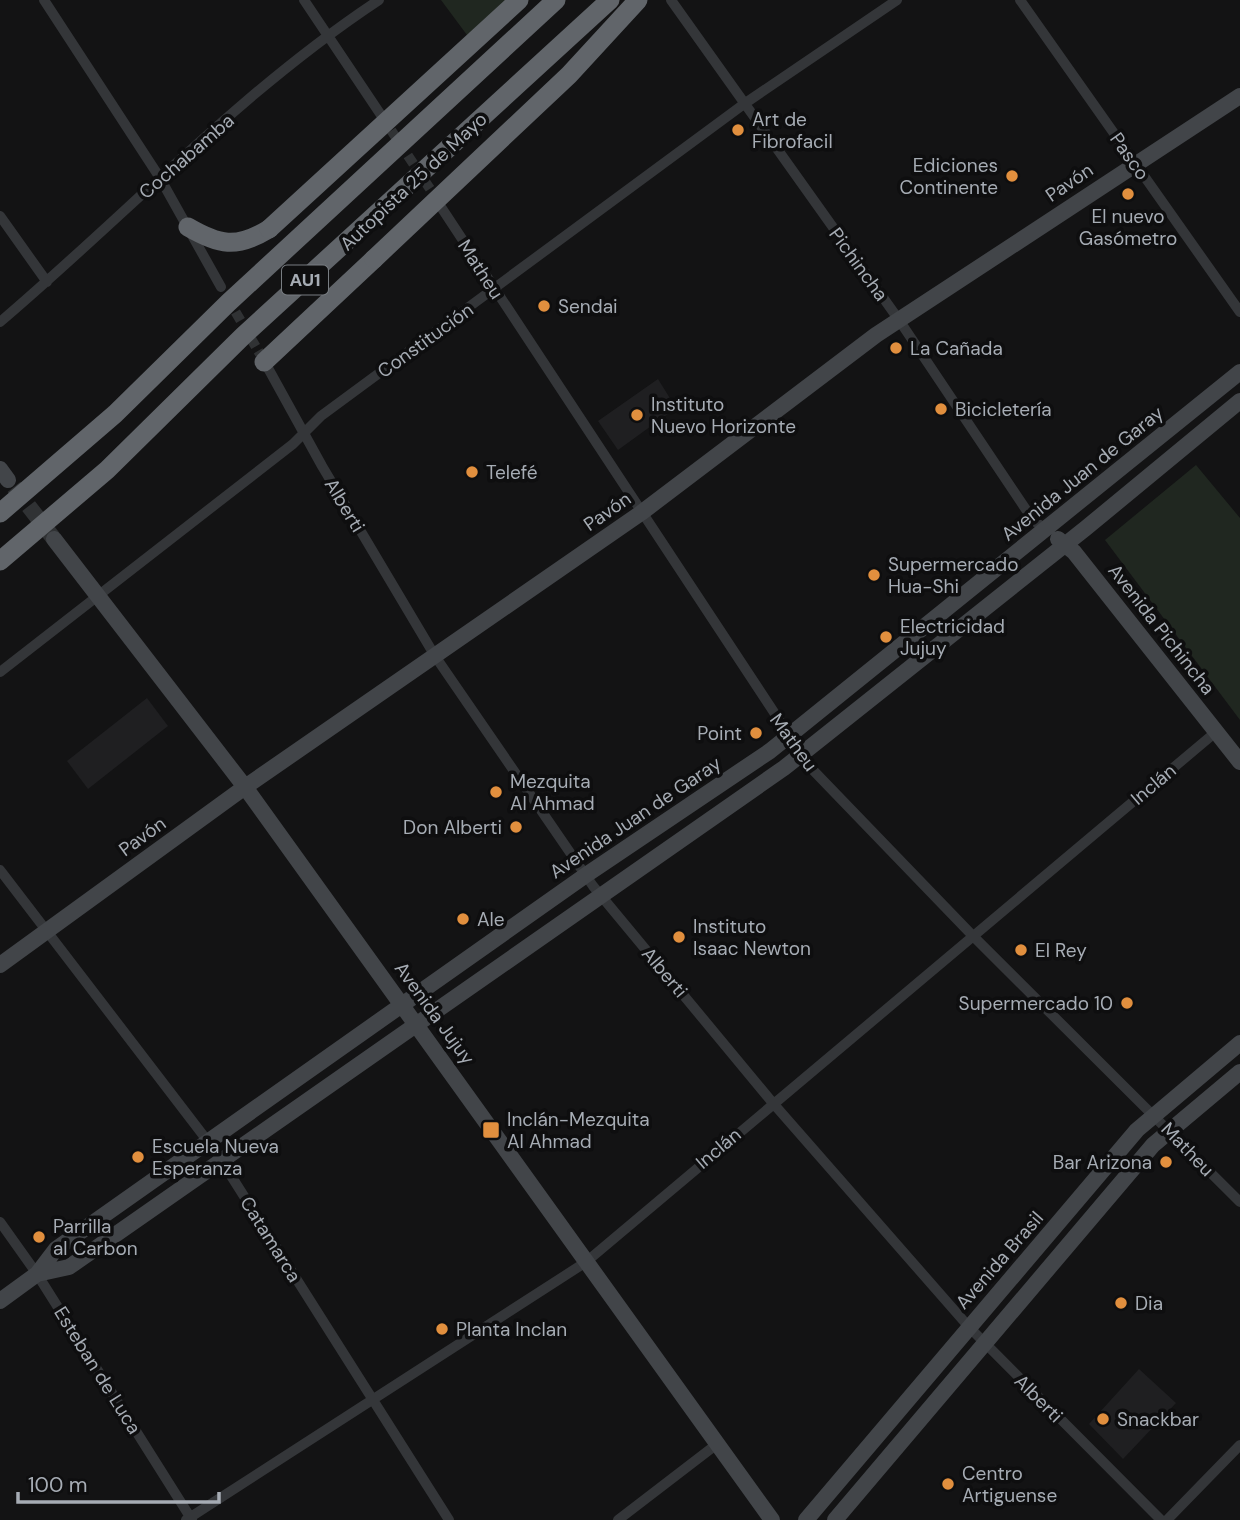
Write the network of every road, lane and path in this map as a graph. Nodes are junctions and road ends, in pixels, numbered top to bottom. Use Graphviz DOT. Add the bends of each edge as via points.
graph roads {
  1 [pos="44,0"];
  2 [pos="304,0"];
  3 [pos="379,0"];
  4 [pos="519,0"];
  5 [pos="556,0"];
  6 [pos="610,0"];
  7 [pos="638,0"];
  8 [pos="671,0"];
  9 [pos="897,0"];
  10 [pos="1020,0"];
  11 [pos="327,34"];
  12 [pos="1240,96"];
  13 [pos="744,104"];
  14 [pos="383,118"];
  15 [pos="1136,163"];
  16 [pos="160,178"];
  17 [pos="441,207"];
  18 [pos="0,216"];
  19 [pos="188,228"];
  20 [pos="47,282"];
  21 [pos="221,287"];
  22 [pos="494,289"];
  23 [pos="1240,312"];
  24 [pos="899,320"];
  25 [pos="0,322"];
  26 [pos="262,358"];
  27 [pos="1240,372"];
  28 [pos="1240,401"];
  29 [pos="303,433"];
  30 [pos="0,513"];
  31 [pos="641,513"];
  32 [pos="1045,529"];
  33 [pos="54,539"];
  34 [pos="1066,545"];
  35 [pos="0,561"];
  36 [pos="98,596"];
  37 [pos="435,656"];
  38 [pos="0,672"];
  39 [pos="1217,731"];
  40 [pos="787,737"];
  41 [pos="800,755"];
  42 [pos="1240,762"];
  43 [pos="245,787"];
  44 [pos="0,870"];
  45 [pos="586,875"];
  46 [pos="601,895"];
  47 [pos="47,931"];
  48 [pos="972,935"];
  49 [pos="0,965"];
  50 [pos="403,1004"];
  51 [pos="416,1024"];
  52 [pos="1240,1043"];
  53 [pos="1240,1072"];
  54 [pos="772,1102"];
  55 [pos="1153,1114"];
  56 [pos="1168,1130"];
  57 [pos="208,1143"];
  58 [pos="222,1162"];
  59 [pos="1240,1202"];
  60 [pos="0,1222"];
  61 [pos="586,1262"];
  62 [pos="37,1274"];
  63 [pos="0,1301"];
  64 [pos="969,1327"];
  65 [pos="985,1344"];
  66 [pos="372,1399"];
  67 [pos="717,1444"];
  68 [pos="1240,1445"];
  69 [pos="190,1519"];
  70 [pos="449,1520"];
  71 [pos="618,1520"];
  72 [pos="772,1520"];
  73 [pos="806,1520"];
  74 [pos="835,1520"];
  75 [pos="1161,1520"];
  76 [pos="1167,1520"];
  1 -- 16 [label="street"];
  2 -- 11 [label="street"];
  3 -- 11 [label="street, Cochabamba"];
  4 -- 19 [label="highway, bridge" via="269,229 246,240 220,243"];
  5 -- 30 [label="highway, Autopista 25 de Mayo / AU1, bridge" via="228,303 115,414"];
  6 -- 35 [label="highway, Autopista 25 de Mayo / AU1, bridge" via="243,336 107,470"];
  7 -- 26 [label="highway, bridge" via="569,75"];
  8 -- 13 [label="street, Pichincha"];
  9 -- 13 [label="street, Constitución"];
  10 -- 15 [label="street, Pasco"];
  11 -- 14 [label="street"];
  11 -- 16 [label="street, Cochabamba"];
  12 -- 15 [label="main road, Pavón"];
  13 -- 22 [label="street, Constitución"];
  13 -- 24 [label="street, Pichincha"];
  15 -- 23 [label="street, Pasco"];
  15 -- 24 [label="main road, Pavón"];
  16 -- 19 [label="street"];
  16 -- 20 [label="street, Cochabamba"];
  17 -- 22 [label="street, Matheu"];
  18 -- 20 [label="street"];
  19 -- 21 [label="street"];
  20 -- 25 [label="street, Cochabamba"];
  22 -- 29 [label="street, Constitución"];
  22 -- 31 [label="street, Matheu"];
  24 -- 31 [label="main road, Pavón"];
  24 -- 32 [label="street, Pichincha" via="1033,520"];
  26 -- 29 [label="street, Alberti"];
  27 -- 32 [label="main road, Avenida Juan de Garay"];
  28 -- 34 [label="main road, Avenida Juan de Garay"];
  29 -- 36 [label="street, Constitución"];
  29 -- 37 [label="street, Alberti"];
  31 -- 37 [label="main road, Pavón"];
  31 -- 40 [label="street, Matheu"];
  32 -- 34 [label="main road, Avenida Pichincha"];
  32 -- 40 [label="main road, Avenida Juan de Garay"];
  33 -- 36 [label="main road, Avenida Jujuy"];
  34 -- 39 [label="main road, Avenida Pichincha"];
  34 -- 41 [label="main road, Avenida Juan de Garay"];
  36 -- 38 [label="street, Constitución"];
  36 -- 43 [label="main road, Avenida Jujuy"];
  37 -- 43 [label="main road, Pavón"];
  37 -- 45 [label="street, Alberti"];
  39 -- 42 [label="main road, Avenida Pichincha"];
  39 -- 48 [label="street, Inclán"];
  40 -- 41 [label="street, Matheu"];
  40 -- 45 [label="main road, Avenida Juan de Garay"];
  41 -- 46 [label="main road, Avenida Juan de Garay"];
  41 -- 48 [label="street, Matheu"];
  43 -- 47 [label="main road, Pavón"];
  43 -- 50 [label="main road, Avenida Jujuy"];
  44 -- 47 [label="street, Catamarca"];
  45 -- 46 [label="street, Alberti"];
  45 -- 50 [label="main road, Avenida Juan de Garay"];
  46 -- 51 [label="main road, Avenida Juan de Garay"];
  46 -- 54 [label="street, Alberti"];
  47 -- 49 [label="main road, Pavón"];
  47 -- 57 [label="street, Catamarca"];
  48 -- 54 [label="street, Inclán"];
  48 -- 55 [label="street, Matheu"];
  50 -- 51 [label="main road, Avenida Jujuy"];
  50 -- 57 [label="main road, Avenida Juan de Garay"];
  51 -- 58 [label="main road, Avenida Juan de Garay"];
  51 -- 61 [label="main road, Avenida Jujuy"];
  52 -- 55 [label="main road, Avenida Brasil"];
  53 -- 56 [label="main road"];
  54 -- 61 [label="street, Inclán"];
  54 -- 64 [label="street, Alberti"];
  55 -- 56 [label="street, Matheu"];
  55 -- 64 [label="main road, Avenida Brasil"];
  56 -- 59 [label="street, Matheu"];
  56 -- 65 [label="main road"];
  57 -- 58 [label="street, Catamarca"];
  57 -- 62 [label="main road, Avenida Juan de Garay" via="56,1249"];
  58 -- 62 [label="main road, Avenida Juan de Garay" via="69,1267"];
  58 -- 66 [label="street, Catamarca"];
  60 -- 62 [label="street, Esteban de Luca"];
  61 -- 66 [label="street, Inclán"];
  61 -- 67 [label="main road, Avenida Jujuy"];
  62 -- 63 [label="main road, Avenida Juan de Garay"];
  62 -- 69 [label="street, Esteban de Luca"];
  64 -- 65 [label="street, Alberti"];
  64 -- 73 [label="main road, Avenida Brasil"];
  65 -- 74 [label="main road"];
  65 -- 75 [label="street, Alberti"];
  66 -- 69 [label="street, Inclán"];
  66 -- 70 [label="street, Catamarca"];
  67 -- 71 [label="street"];
  67 -- 72 [label="main road, Avenida Jujuy"];
  68 -- 76 [label="street"];
}
